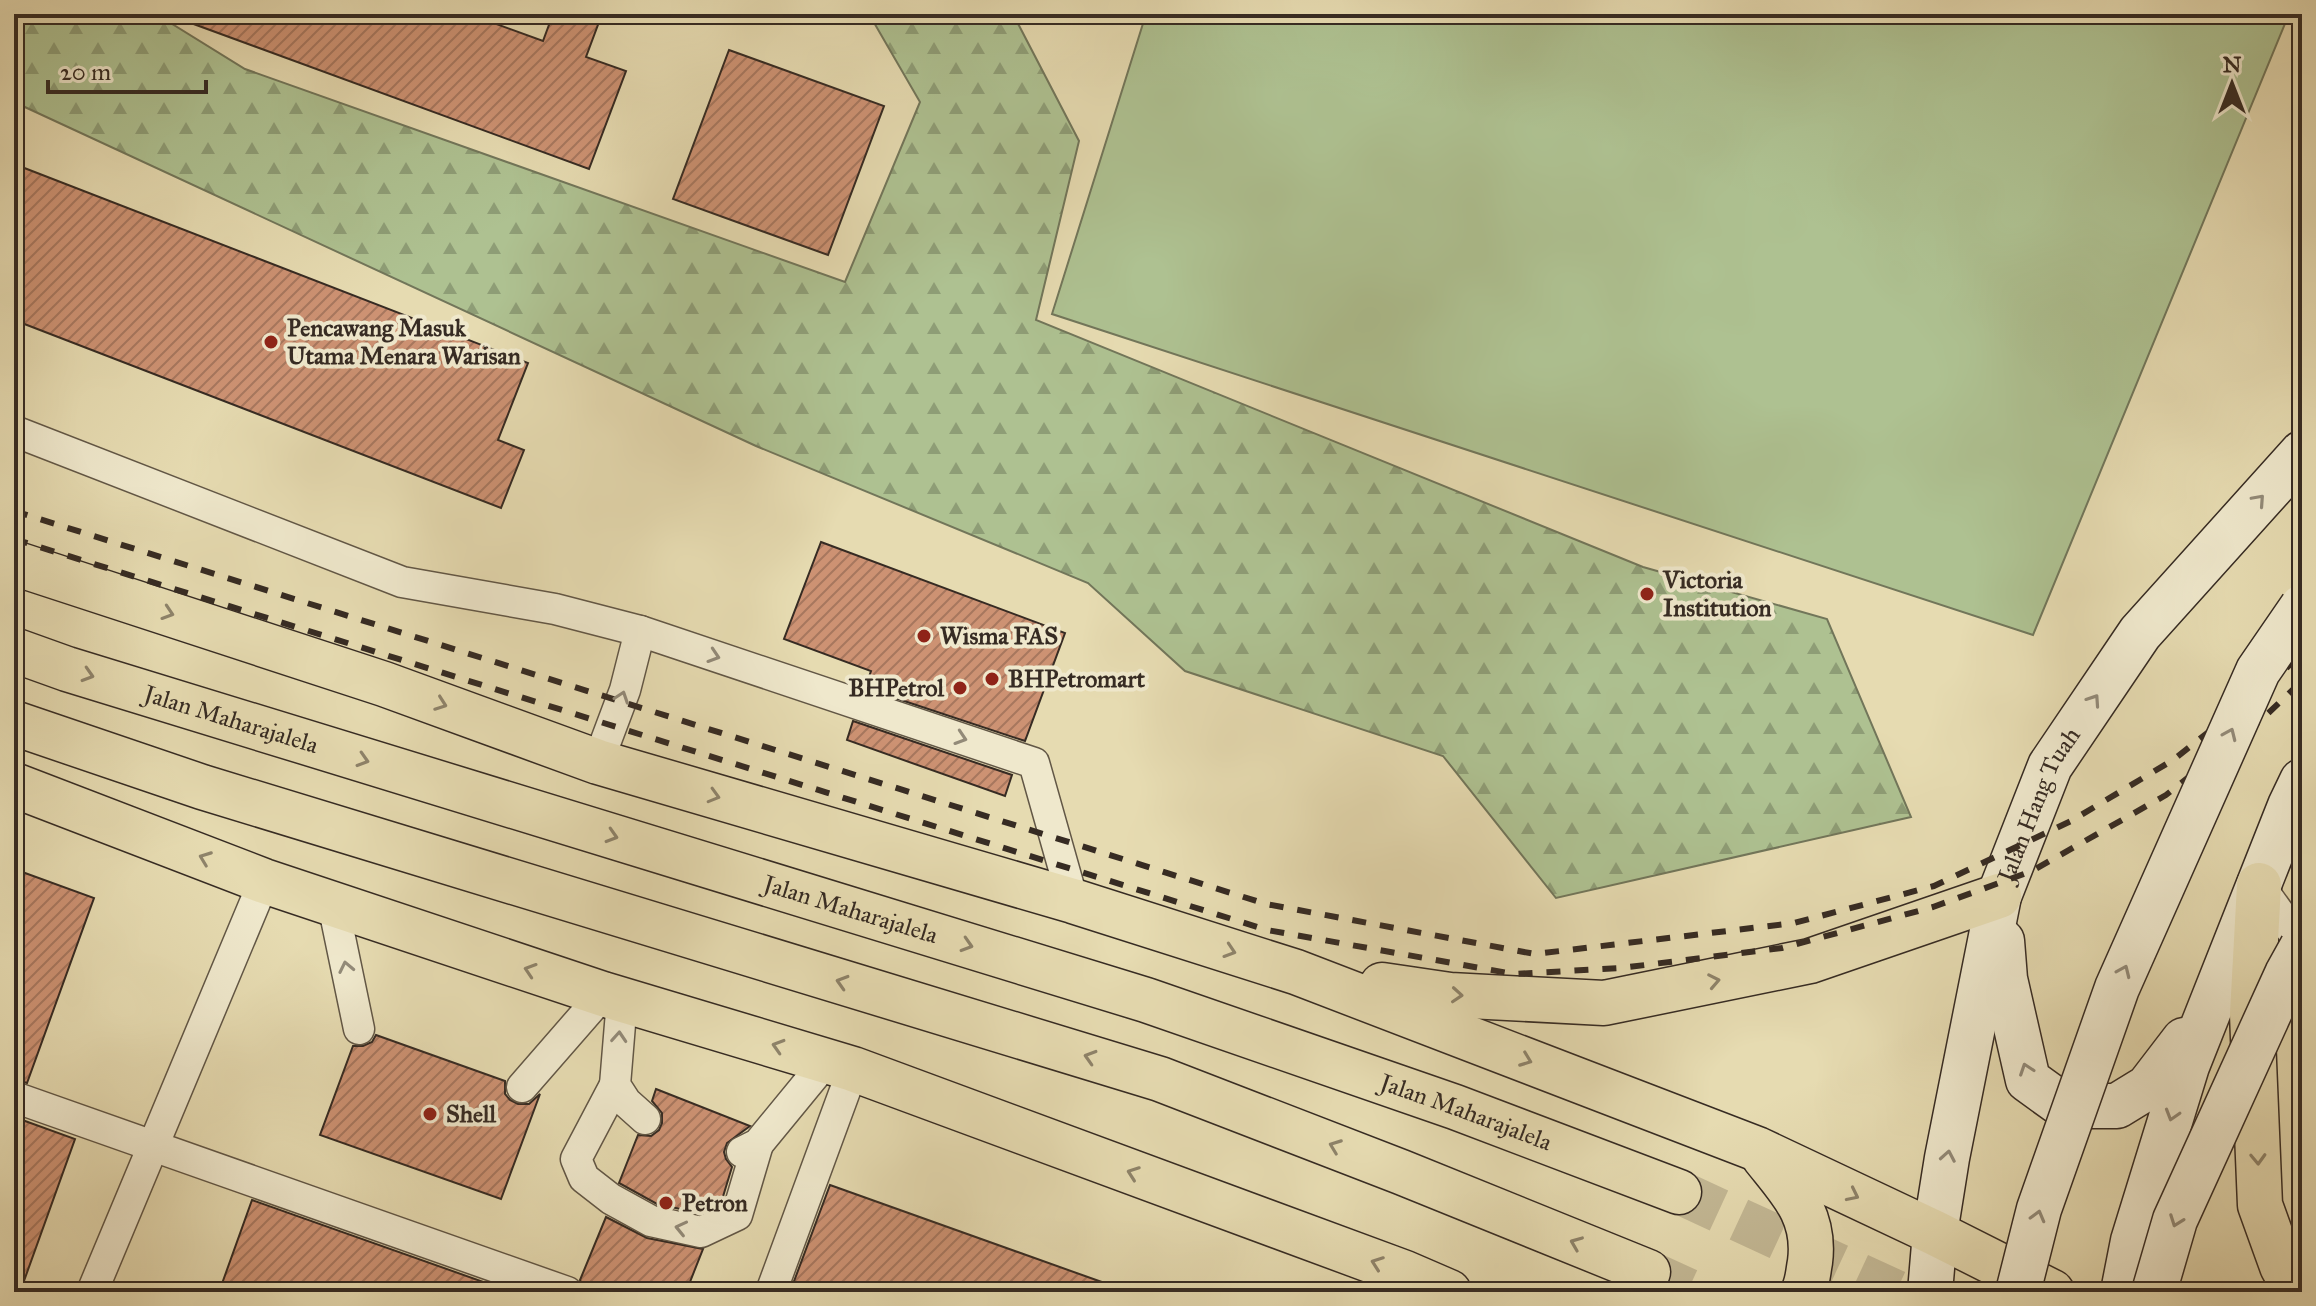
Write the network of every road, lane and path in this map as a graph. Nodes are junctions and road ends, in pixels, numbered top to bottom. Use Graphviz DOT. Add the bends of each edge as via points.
graph roads {
  1 [pos="14,431"];
  2 [pos="2302,453"];
  3 [pos="14,563"];
  4 [pos="2302,607"];
  5 [pos="640,631"];
  6 [pos="14,650"];
  7 [pos="14,723"];
  8 [pos="598,762"];
  9 [pos="14,785"];
  10 [pos="2298,800"];
  11 [pos="264,881"];
  12 [pos="2259,885"];
  13 [pos="1999,896"];
  14 [pos="1073,901"];
  15 [pos="333,904"];
  16 [pos="2302,946"];
  17 [pos="1296,972"];
  18 [pos="612,997"];
  19 [pos="2210,1007"];
  20 [pos="359,1029"];
  21 [pos="840,1065"];
  22 [pos="615,1085"];
  23 [pos="522,1087"];
  24 [pos="14,1097"];
  25 [pos="645,1119"];
  26 [pos="154,1146"];
  27 [pos="1757,1149"];
  28 [pos="1679,1192"];
  29 [pos="1935,1233"];
  30 [pos="1648,1272"];
  31 [pos="92,1292"];
  32 [pos="567,1292"];
  33 [pos="771,1292"];
  34 [pos="1449,1292"];
  35 [pos="1803,1292"];
  36 [pos="1930,1292"];
  37 [pos="2018,1292"];
  38 [pos="2052,1292"];
  39 [pos="2123,1292"];
  40 [pos="2154,1292"];
  41 [pos="2296,1292"];
  1 -- 5 [label="lane" via="402,582 555,609"];
  13 -- 2 [label="main road, Jalan Hang Tuah, one-way" via="2050,766 2140,633"];
  3 -- 8 [label="highway, one-way" via="384,684"];
  37 -- 4 [label="main road, one-way, bridge" via="2039,1209 2117,988 2258,671"];
  8 -- 5 [label="lane, one-way"];
  5 -- 14 [label="lane, one-way" via="1034,763"];
  6 -- 28 [label="highway, Jalan Maharajalela, one-way" via="1146,1000 1455,1107"];
  30 -- 7 [label="highway, one-way" via="1160,1079 202,787"];
  8 -- 14 [label="highway, one-way"];
  11 -- 9 [label="highway, one-way"];
  10 -- 12 [label="main road"];
  11 -- 15 [label="highway"];
  11 -- 26 [label="lane"];
  12 -- 16 [label="lane"];
  12 -- 19 [label="main road"];
  12 -- 41 [label="highway, one-way" via="2252,1014 2260,1205"];
  17 -- 13 [label="highway, one-way" via="1450,995 1604,1003 1810,961"];
  19 -- 13 [label="main road, one-way" via="2148,1087 2117,1106 2064,1106 2028,1080 2005,979"];
  29 -- 13 [label="main road, Jalan Hang Tuah, one-way"];
  14 -- 17 [label="highway, one-way"];
  18 -- 15 [label="highway, one-way"];
  20 -- 15 [label="lane, one-way"];
  16 -- 40 [label="main road, one-way, bridge" via="2175,1220"];
  17 -- 27 [label="highway, one-way"];
  21 -- 18 [label="highway, one-way"];
  22 -- 18 [label="lane, one-way"];
  18 -- 23 [label="lane"];
  19 -- 39 [label="main road, one-way" via="2133,1241"];
  21 -- 22 [label="lane, one-way" via="750,1148 737,1215 701,1232 651,1221 584,1178 576,1159"];
  21 -- 33 [label="lane"];
  34 -- 21 [label="highway, one-way"];
  22 -- 25 [label="lane"];
  24 -- 26 [label="lane"];
  26 -- 31 [label="lane"];
  26 -- 32 [label="lane"];
  27 -- 29 [label="highway, one-way"];
  27 -- 35 [label="highway" via="1801,1203 1813,1239"];
  29 -- 36 [label="main road, Jalan Hang Tuah"];
  29 -- 38 [label="highway"];
}
